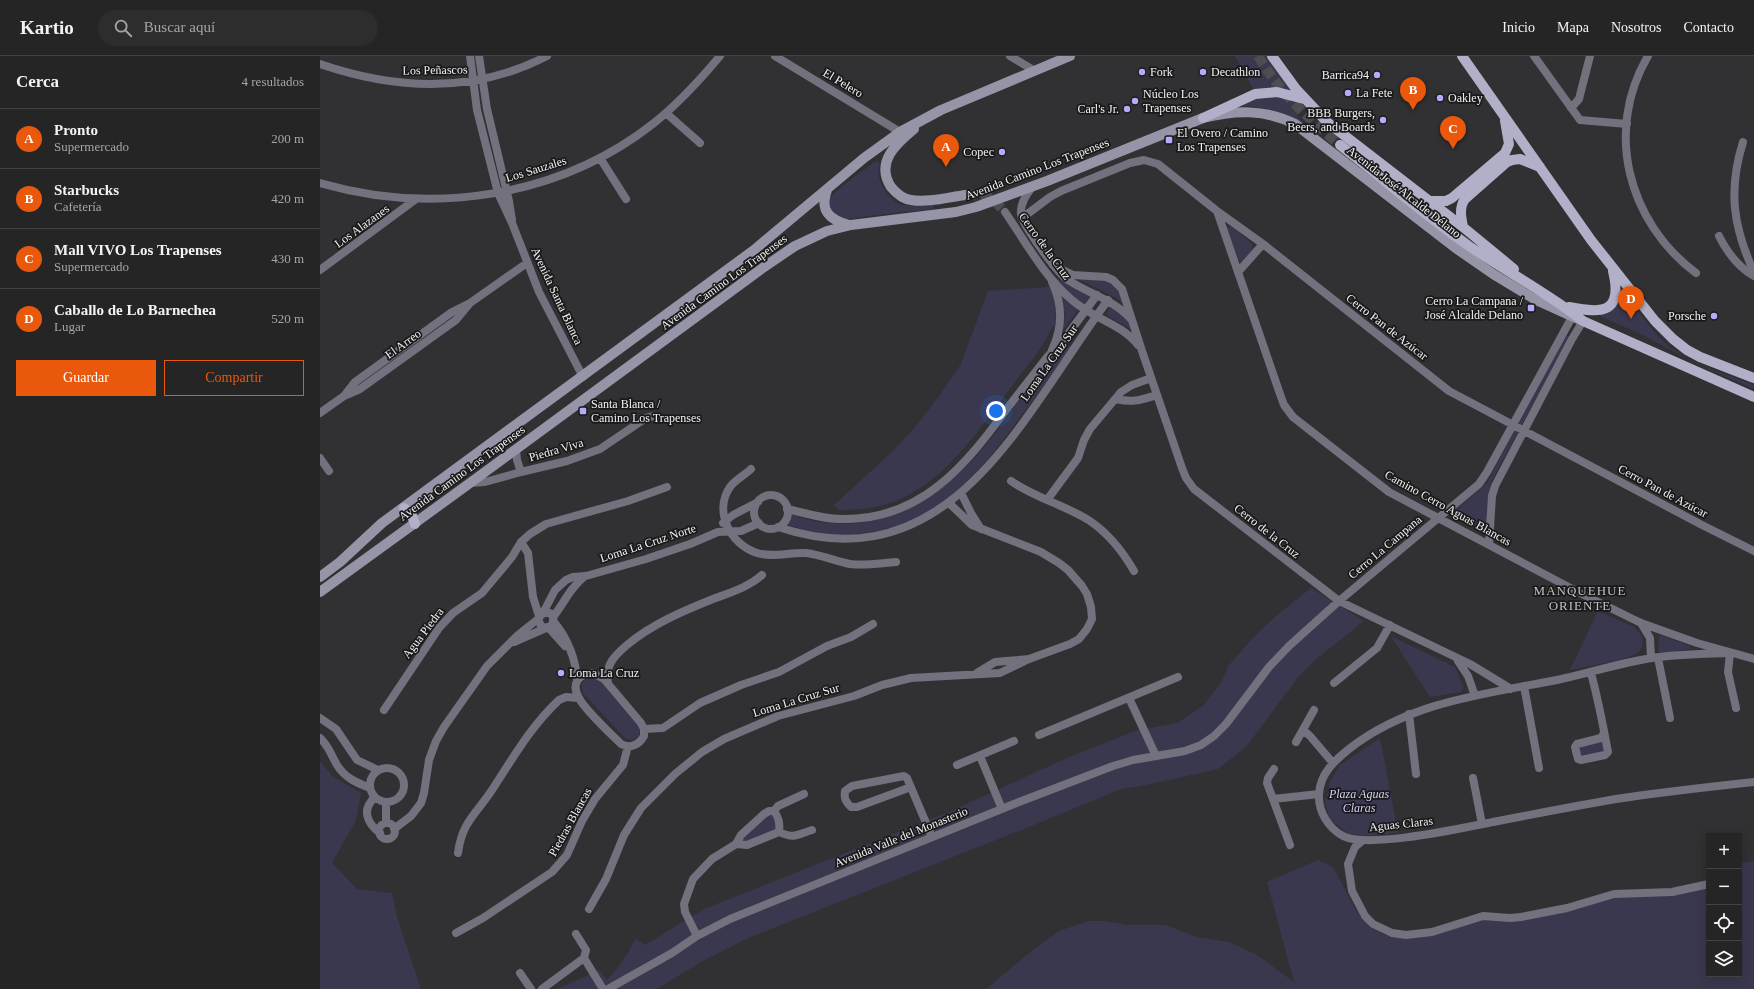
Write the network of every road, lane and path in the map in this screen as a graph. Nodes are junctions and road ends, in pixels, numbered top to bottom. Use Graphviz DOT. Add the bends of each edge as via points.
graph roads {
  1 [pos="470,56"];
  2 [pos="479,56"];
  3 [pos="547,56"];
  4 [pos="720,56"];
  5 [pos="775,56"];
  6 [pos="1070,56"];
  7 [pos="1272,56"];
  8 [pos="1462,56"];
  9 [pos="1534,56"];
  10 [pos="1590,56"];
  11 [pos="1648,56"];
  12 [pos="1012,57"];
  13 [pos="320,64"];
  14 [pos="1034,71"];
  15 [pos="1015,79"];
  16 [pos="482,80"];
  17 [pos="473,82"];
  18 [pos="1304,99"];
  19 [pos="1571,108"];
  20 [pos="666,113"];
  21 [pos="930,115"];
  22 [pos="1504,116"];
  23 [pos="1203,118"];
  24 [pos="1627,124"];
  25 [pos="900,132"];
  26 [pos="1743,142"];
  27 [pos="700,143"];
  28 [pos="1340,146"];
  29 [pos="600,158"];
  30 [pos="1540,167"];
  31 [pos="320,183"];
  32 [pos="1033,186"];
  33 [pos="827,190"];
  34 [pos="507,191"];
  35 [pos="498,193"];
  36 [pos="966,195"];
  37 [pos="416,199"];
  38 [pos="626,199"];
  39 [pos="1430,201"];
  40 [pos="1217,211"];
  41 [pos="1005,212"];
  42 [pos="1022,218"];
  43 [pos="512,224"];
  44 [pos="851,225"];
  45 [pos="1463,227"];
  46 [pos="1719,236"];
  47 [pos="1263,244"];
  48 [pos="527,263"];
  49 [pos="1053,265"];
  50 [pos="1612,269"];
  51 [pos="320,270"];
  52 [pos="1238,272"];
  53 [pos="1754,272"];
  54 [pos="1696,273"];
  55 [pos="1048,274"];
  56 [pos="1754,276"];
  57 [pos="1534,288"];
  58 [pos="1097,295"];
  59 [pos="1108,300"];
  60 [pos="1563,305"];
  61 [pos="1086,310"];
  62 [pos="1096,316"];
  63 [pos="1572,317"];
  64 [pos="1133,321"];
  65 [pos="1583,321"];
  66 [pos="1142,351"];
  67 [pos="1048,356"];
  68 [pos="583,377"];
  69 [pos="1151,378"];
  70 [pos="1754,378"];
  71 [pos="1157,395"];
  72 [pos="1754,397"];
  73 [pos="1116,399"];
  74 [pos="320,413"];
  75 [pos="660,418"];
  76 [pos="1512,424"];
  77 [pos="1524,431"];
  78 [pos="516,450"];
  79 [pos="320,458"];
  80 [pos="751,469"];
  81 [pos="330,471"];
  82 [pos="521,472"];
  83 [pos="1011,481"];
  84 [pos="470,484"];
  85 [pos="668,487"];
  86 [pos="961,493"];
  87 [pos="1047,500"];
  88 [pos="758,502"];
  89 [pos="949,503"];
  90 [pos="404,508"];
  91 [pos="787,509"];
  92 [pos="1438,518"];
  93 [pos="725,520"];
  94 [pos="758,523"];
  95 [pos="415,524"];
  96 [pos="778,527"];
  97 [pos="982,528"];
  98 [pos="718,532"];
  99 [pos="729,532"];
  100 [pos="521,542"];
  101 [pos="1489,544"];
  102 [pos="1754,551"];
  103 [pos="896,562"];
  104 [pos="1134,571"];
  105 [pos="762,575"];
  106 [pos="320,576"];
  107 [pos="586,576"];
  108 [pos="320,592"];
  109 [pos="1339,600"];
  110 [pos="540,616"];
  111 [pos="1641,622"];
  112 [pos="550,623"];
  113 [pos="873,624"];
  114 [pos="1390,625"];
  115 [pos="1662,630"];
  116 [pos="1650,638"];
  117 [pos="1694,642"];
  118 [pos="510,644"];
  119 [pos="1730,653"];
  120 [pos="1692,654"];
  121 [pos="1655,658"];
  122 [pos="1029,659"];
  123 [pos="1754,659"];
  124 [pos="574,660"];
  125 [pos="1458,660"];
  126 [pos="610,662"];
  127 [pos="1591,673"];
  128 [pos="590,674"];
  129 [pos="977,674"];
  130 [pos="1178,677"];
  131 [pos="577,682"];
  132 [pos="1334,683"];
  133 [pos="608,684"];
  134 [pos="1524,686"];
  135 [pos="1511,689"];
  136 [pos="1475,696"];
  137 [pos="578,698"];
  138 [pos="1129,698"];
  139 [pos="559,700"];
  140 [pos="1736,708"];
  141 [pos="384,710"];
  142 [pos="1314,710"];
  143 [pos="1410,714"];
  144 [pos="320,718"];
  145 [pos="1670,718"];
  146 [pos="644,729"];
  147 [pos="1303,730"];
  148 [pos="1604,733"];
  149 [pos="1039,735"];
  150 [pos="1214,736"];
  151 [pos="320,738"];
  152 [pos="1014,741"];
  153 [pos="1296,742"];
  154 [pos="628,746"];
  155 [pos="980,756"];
  156 [pos="1156,756"];
  157 [pos="1333,763"];
  158 [pos="957,765"];
  159 [pos="1539,768"];
  160 [pos="1274,769"];
  161 [pos="378,770"];
  162 [pos="1416,774"];
  163 [pos="1473,778"];
  164 [pos="1754,782"];
  165 [pos="911,787"];
  166 [pos="370,788"];
  167 [pos="804,794"];
  168 [pos="1319,794"];
  169 [pos="375,796"];
  170 [pos="1273,799"];
  171 [pos="386,802"];
  172 [pos="1002,809"];
  173 [pos="774,811"];
  174 [pos="386,823"];
  175 [pos="1482,824"];
  176 [pos="394,829"];
  177 [pos="812,830"];
  178 [pos="779,832"];
  179 [pos="380,833"];
  180 [pos="932,837"];
  181 [pos="1362,841"];
  182 [pos="736,844"];
  183 [pos="1290,845"];
  184 [pos="458,854"];
  185 [pos="1706,885"];
  186 [pos="589,909"];
  187 [pos="456,933"];
  188 [pos="576,934"];
  189 [pos="697,936"];
  190 [pos="584,958"];
  191 [pos="520,973"];
  192 [pos="531,989"];
  193 [pos="542,989"];
  194 [pos="603,989"];
  195 [pos="608,989"];
  1 -- 17 [label="street, Avenida Santa Blanca"];
  2 -- 16 [label="street, Avenida Santa Blanca"];
  3 -- 16 [label="street, Los Peñascos" via="517,70"];
  4 -- 20 [label="street, Los Sauzales"];
  5 -- 25 [label="street, El Pelero"];
  6 -- 14 [label="main road, Avenida Camino Los Trapenses"];
  7 -- 18 [label="main road"];
  8 -- 22 [label="main road"];
  9 -- 19 [label="street"];
  10 -- 19 [label="street" via="1579,99"];
  11 -- 24 [label="street" via="1636,83"];
  12 -- 14 [label="street"];
  12 -- 15 [label="street" via="1018,66"];
  13 -- 17 [label="street, Los Peñascos" via="369,78 400,83 438,85"];
  14 -- 15 [label="main road, Avenida Camino Los Trapenses"];
  15 -- 21 [label="main road, Avenida Camino Los Trapenses"];
  16 -- 17 [label="street, Los Peñascos"];
  16 -- 34 [label="street, Avenida Santa Blanca" via="493,138"];
  17 -- 35 [label="street, Avenida Santa Blanca" via="483,138"];
  18 -- 23 [label="main road" via="1277,92 1255,94"];
  18 -- 39 [label="main road" via="1340,133"];
  19 -- 24 [label="street" via="1577,118 1583,121"];
  20 -- 27 [label="street"];
  20 -- 29 [label="street, Los Sauzales" via="628,142"];
  21 -- 25 [label="main road, Avenida Camino Los Trapenses"];
  21 -- 36 [label="main road" via="900,140 888,155 885,169 889,183 898,194 913,200"];
  22 -- 30 [label="main road"];
  22 -- 39 [label="main road" via="1509,144 1505,153 1452,198 1446,201"];
  23 -- 32 [label="main road, Avenida Camino Los Trapenses"];
  23 -- 63 [label="main road, Avenida José Alcalde Délano" via="1228,112 1252,112 1274,116 1295,124 1463,254 1514,288"];
  24 -- 54 [label="street" via="1630,176 1643,212 1666,246"];
  25 -- 33 [label="main road, Avenida Camino Los Trapenses" via="864,158"];
  26 -- 53 [label="street" via="1734,180 1734,207 1742,247"];
  28 -- 57 [label="main road, Avenida José Alcalde Délano" via="1469,245"];
  29 -- 34 [label="street, Los Sauzales" via="557,177"];
  29 -- 38 [label="street"];
  30 -- 45 [label="main road" via="1520,159 1507,162 1465,198 1461,207"];
  30 -- 50 [label="main road"];
  31 -- 37 [label="street, Los Sauzales" via="369,195"];
  32 -- 42 [label="street, Cerro de la Cruz" via="1022,205"];
  32 -- 44 [label="main road, Avenida Camino Los Trapenses" via="956,212"];
  33 -- 44 [label="main road" via="824,201 826,212 834,219"];
  33 -- 68 [label="main road, Avenida Camino Los Trapenses" via="754,250"];
  34 -- 35 [label="street, Los Sauzales"];
  34 -- 43 [label="street, Avenida Santa Blanca"];
  35 -- 37 [label="street, Los Sauzales" via="462,198"];
  35 -- 43 [label="street, Avenida Santa Blanca"];
  37 -- 51 [label="street, Los Alazanes"];
  39 -- 45 [label="main road"];
  40 -- 42 [label="street, Cerro Pan de Azúcar" via="1158,164 1144,160 1130,163 1061,191"];
  40 -- 47 [label="street, Cerro Pan de Azúcar"];
  40 -- 52 [label="street, Camino Cerro Aguas Blancas"];
  41 -- 55 [label="street, Cerro de la Cruz"];
  42 -- 49 [label="street, Cerro de la Cruz"];
  43 -- 48 [label="street, Avenida Santa Blanca"];
  44 -- 78 [label="main road, Avenida Camino Los Trapenses" via="820,234 787,251"];
  45 -- 57 [label="main road"];
  46 -- 56 [label="street" via="1732,257"];
  47 -- 52 [label="street"];
  47 -- 76 [label="street, Cerro Pan de Azúcar" via="1449,391"];
  48 -- 68 [label="street, Avenida Santa Blanca"];
  48 -- 74 [label="street, El Arreo" via="470,303 452,312 352,385 344,396"];
  49 -- 58 [label="street, Cerro de la Cruz" via="1068,280"];
  49 -- 64 [label="street, Cerro de la Cruz" via="1069,274 1099,276 1113,280 1122,289"];
  50 -- 60 [label="main road" via="1615,295 1607,308 1589,311"];
  50 -- 70 [label="main road" via="1664,331 1680,345 1700,357"];
  52 -- 92 [label="street, Camino Cerro Aguas Blancas" via="1288,412 1389,492"];
  55 -- 61 [label="street, Cerro de la Cruz" via="1072,300"];
  55 -- 67 [label="street, Loma La Cruz Sur" via="1060,304 1061,322 1057,339"];
  57 -- 60 [label="main road, Avenida José Alcalde Délano"];
  58 -- 59 [label="street, Cerro de la Cruz"];
  58 -- 61 [label="street, Loma La Cruz Sur"];
  59 -- 62 [label="street, Loma La Cruz Sur"];
  59 -- 64 [label="street, Cerro de la Cruz"];
  60 -- 65 [label="main road, Avenida José Alcalde Délano"];
  61 -- 62 [label="street, Cerro de la Cruz"];
  61 -- 67 [label="street, Loma La Cruz Sur"];
  62 -- 66 [label="street, Cerro de la Cruz" via="1134,339"];
  62 -- 86 [label="street, Loma La Cruz Sur" via="996,457"];
  63 -- 65 [label="main road, Avenida José Alcalde Délano"];
  63 -- 76 [label="street, Cerro La Campana"];
  64 -- 66 [label="street, Cerro de la Cruz"];
  65 -- 72 [label="main road, Avenida José Alcalde Délano"];
  65 -- 77 [label="street"];
  66 -- 69 [label="street, Cerro de la Cruz"];
  67 -- 91 [label="street, Loma La Cruz Sur" via="973,454 951,475 917,500 885,514 851,519 831,519"];
  68 -- 90 [label="main road, Avenida Camino Los Trapenses"];
  69 -- 71 [label="street, Cerro de la Cruz"];
  69 -- 73 [label="street" via="1126,388"];
  71 -- 73 [label="street" via="1129,402"];
  71 -- 109 [label="street, Cerro de la Cruz" via="1184,473 1194,489"];
  73 -- 87 [label="street" via="1090,429 1078,458"];
  75 -- 82 [label="street, Piedra Viva" via="646,418 600,449 567,462"];
  76 -- 77 [label="street, Cerro Pan de Azúcar"];
  76 -- 92 [label="street, Cerro La Campana" via="1478,484"];
  77 -- 101 [label="street" via="1494,486"];
  77 -- 102 [label="street, Cerro Pan de Azúcar"];
  78 -- 82 [label="street, Piedra Viva"];
  78 -- 84 [label="main road, Avenida Camino Los Trapenses"];
  79 -- 81 [label="street"];
  80 -- 93 [label="street" via="731,486 724,506"];
  82 -- 84 [label="street, Piedra Viva"];
  83 -- 87 [label="street"];
  84 -- 95 [label="main road, Avenida Camino Los Trapenses"];
  85 -- 100 [label="street, Agua Piedra" via="546,524"];
  86 -- 89 [label="street, Loma La Cruz Sur"];
  86 -- 97 [label="street"];
  87 -- 104 [label="street" via="1098,527 1122,552"];
  88 -- 91 [label="street" via="765,496 775,496 783,500"];
  88 -- 93 [label="street"];
  88 -- 94 [label="street" via="754,510"];
  89 -- 96 [label="street, Loma La Cruz Sur" via="902,528 873,537 821,538"];
  89 -- 97 [label="street, Loma La Cruz Sur" via="967,522"];
  90 -- 95 [label="main road" via="411,513"];
  90 -- 106 [label="main road, Avenida Camino Los Trapenses" via="382,523 340,562"];
  91 -- 96 [label="street" via="786,518"];
  92 -- 101 [label="street, Camino Cerro Aguas Blancas"];
  92 -- 109 [label="street, Cerro La Campana"];
  93 -- 98 [label="street"];
  93 -- 99 [label="street"];
  94 -- 96 [label="street, Loma La Cruz Sur" via="767,528"];
  94 -- 99 [label="street, Loma La Cruz Norte" via="741,531"];
  95 -- 108 [label="main road, Avenida Camino Los Trapenses"];
  97 -- 122 [label="street, Loma La Cruz Sur" via="1041,552 1059,563 1076,578 1090,602 1092,619 1079,639 1058,650"];
  98 -- 99 [label="street, Loma La Cruz Norte"];
  98 -- 107 [label="street, Loma La Cruz Norte" via="646,559"];
  99 -- 103 [label="street" via="746,548 765,555 810,554 857,564"];
  100 -- 110 [label="street" via="528,553 533,597"];
  100 -- 141 [label="street, Agua Piedra" via="482,593 453,612 439,628"];
  101 -- 111 [label="street, Camino Cerro Aguas Blancas" via="1578,592"];
  105 -- 126 [label="street" via="751,584 684,611 651,628"];
  107 -- 110 [label="street, Loma La Cruz Norte" via="573,577 560,585 549,598"];
  107 -- 112 [label="street, Loma La Cruz Norte" via="567,594"];
  109 -- 114 [label="street, Cerro de la Cruz"];
  109 -- 150 [label="street, Cerro La Campana" via="1269,667 1232,717"];
  110 -- 112 [label="street" via="539,624"];
  110 -- 112 [label="street" via="547,612"];
  110 -- 118 [label="street, Loma La Cruz Norte"];
  111 -- 115 [label="street, Camino Cerro Aguas Blancas"];
  111 -- 116 [label="street"];
  112 -- 118 [label="street, Loma La Cruz Norte"];
  112 -- 124 [label="street"];
  113 -- 146 [label="street" via="779,672 700,703 663,728"];
  114 -- 125 [label="street, Cerro de la Cruz"];
  114 -- 132 [label="street" via="1374,651"];
  115 -- 116 [label="street"];
  115 -- 117 [label="street, Camino Cerro Aguas Blancas"];
  116 -- 121 [label="street"];
  117 -- 119 [label="street, Camino Cerro Aguas Blancas"];
  117 -- 120 [label="street" via="1696,648"];
  118 -- 176 [label="street, Loma La Cruz Norte" via="480,675 444,727 429,760 421,802 411,816"];
  119 -- 120 [label="street, Aguas Claras"];
  119 -- 123 [label="street, Camino Cerro Aguas Blancas"];
  119 -- 140 [label="street" via="1728,672"];
  120 -- 121 [label="street, Aguas Claras"];
  121 -- 127 [label="street, Aguas Claras"];
  121 -- 145 [label="street"];
  122 -- 129 [label="street, Loma La Cruz Sur" via="1000,673"];
  122 -- 129 [label="street, Loma La Cruz Sur" via="995,662"];
  124 -- 128 [label="street"];
  124 -- 131 [label="street"];
  125 -- 135 [label="street, Cerro de la Cruz" via="1470,664"];
  125 -- 136 [label="street" via="1468,676"];
  126 -- 128 [label="street"];
  126 -- 133 [label="street" via="607,672"];
  127 -- 134 [label="street, Aguas Claras"];
  127 -- 148 [label="street"];
  128 -- 131 [label="street" via="580,676"];
  128 -- 133 [label="street" via="601,677"];
  129 -- 186 [label="street, Loma La Cruz Sur" via="911,678 882,685 854,696 778,716 724,739 702,752 641,808 624,835 606,879"];
  130 -- 138 [label="street"];
  131 -- 137 [label="street"];
  131 -- 139 [label="street"];
  133 -- 146 [label="street"];
  134 -- 135 [label="street, Aguas Claras"];
  134 -- 159 [label="street"];
  135 -- 136 [label="street, Aguas Claras"];
  136 -- 143 [label="street, Aguas Claras"];
  137 -- 139 [label="street" via="566,697"];
  137 -- 154 [label="street" via="618,741"];
  138 -- 149 [label="street"];
  138 -- 156 [label="street"];
  139 -- 184 [label="street" via="528,735 492,791 466,824"];
  142 -- 147 [label="street"];
  143 -- 157 [label="street, Aguas Claras" via="1368,736"];
  143 -- 162 [label="street"];
  144 -- 161 [label="street" via="336,729 357,760"];
  146 -- 154 [label="street" via="642,740 636,745"];
  147 -- 153 [label="street"];
  147 -- 157 [label="street"];
  150 -- 156 [label="street, Avenida Valle del Monasterio" via="1189,749"];
  151 -- 166 [label="street" via="328,746 342,772"];
  152 -- 155 [label="street"];
  154 -- 187 [label="street, Piedras Blancas" via="623,765 590,807 562,862 552,872"];
  155 -- 158 [label="street"];
  155 -- 172 [label="street"];
  156 -- 172 [label="street, Avenida Valle del Monasterio" via="1113,766"];
  157 -- 168 [label="street, Aguas Claras" via="1325,774"];
  160 -- 170 [label="street" via="1267,781"];
  161 -- 166 [label="street" via="371,779"];
  161 -- 171 [label="street" via="394,769 403,779 401,794"];
  163 -- 175 [label="street"];
  164 -- 175 [label="street, Aguas Claras" via="1676,790"];
  165 -- 165 [label="street" via="857,807 851,807 844,797 845,791 852,786 904,776"];
  165 -- 180 [label="street"];
  166 -- 169 [label="street"];
  167 -- 173 [label="street" via="778,806"];
  168 -- 170 [label="street"];
  168 -- 181 [label="street, Aguas Claras" via="1321,810 1331,827 1348,838"];
  169 -- 171 [label="street"];
  169 -- 179 [label="street" via="368,805 368,820"];
  170 -- 183 [label="street"];
  171 -- 174 [label="street"];
  172 -- 180 [label="street, Avenida Valle del Monasterio"];
  173 -- 178 [label="street" via="779,818"];
  173 -- 182 [label="street" via="764,814 741,835"];
  174 -- 176 [label="street"];
  174 -- 179 [label="street" via="380,828"];
  175 -- 181 [label="street, Aguas Claras" via="1441,832"];
  176 -- 179 [label="street" via="393,835 389,838 384,838"];
  177 -- 178 [label="street" via="794,837"];
  178 -- 182 [label="street" via="746,846"];
  180 -- 189 [label="street, Avenida Valle del Monasterio" via="730,919"];
  181 -- 185 [label="street" via="1355,847 1348,864 1352,891 1365,916 1373,924 1392,933 1406,935 1432,932 1483,916 1521,917 1567,908 1614,894 1680,891"];
  182 -- 189 [label="street" via="712,859 693,879 684,904 685,912"];
  188 -- 190 [label="street" via="586,950"];
  189 -- 195 [label="street, Avenida Valle del Monasterio"];
  190 -- 193 [label="street"];
  190 -- 194 [label="street"];
  191 -- 192 [label="street"];
}
